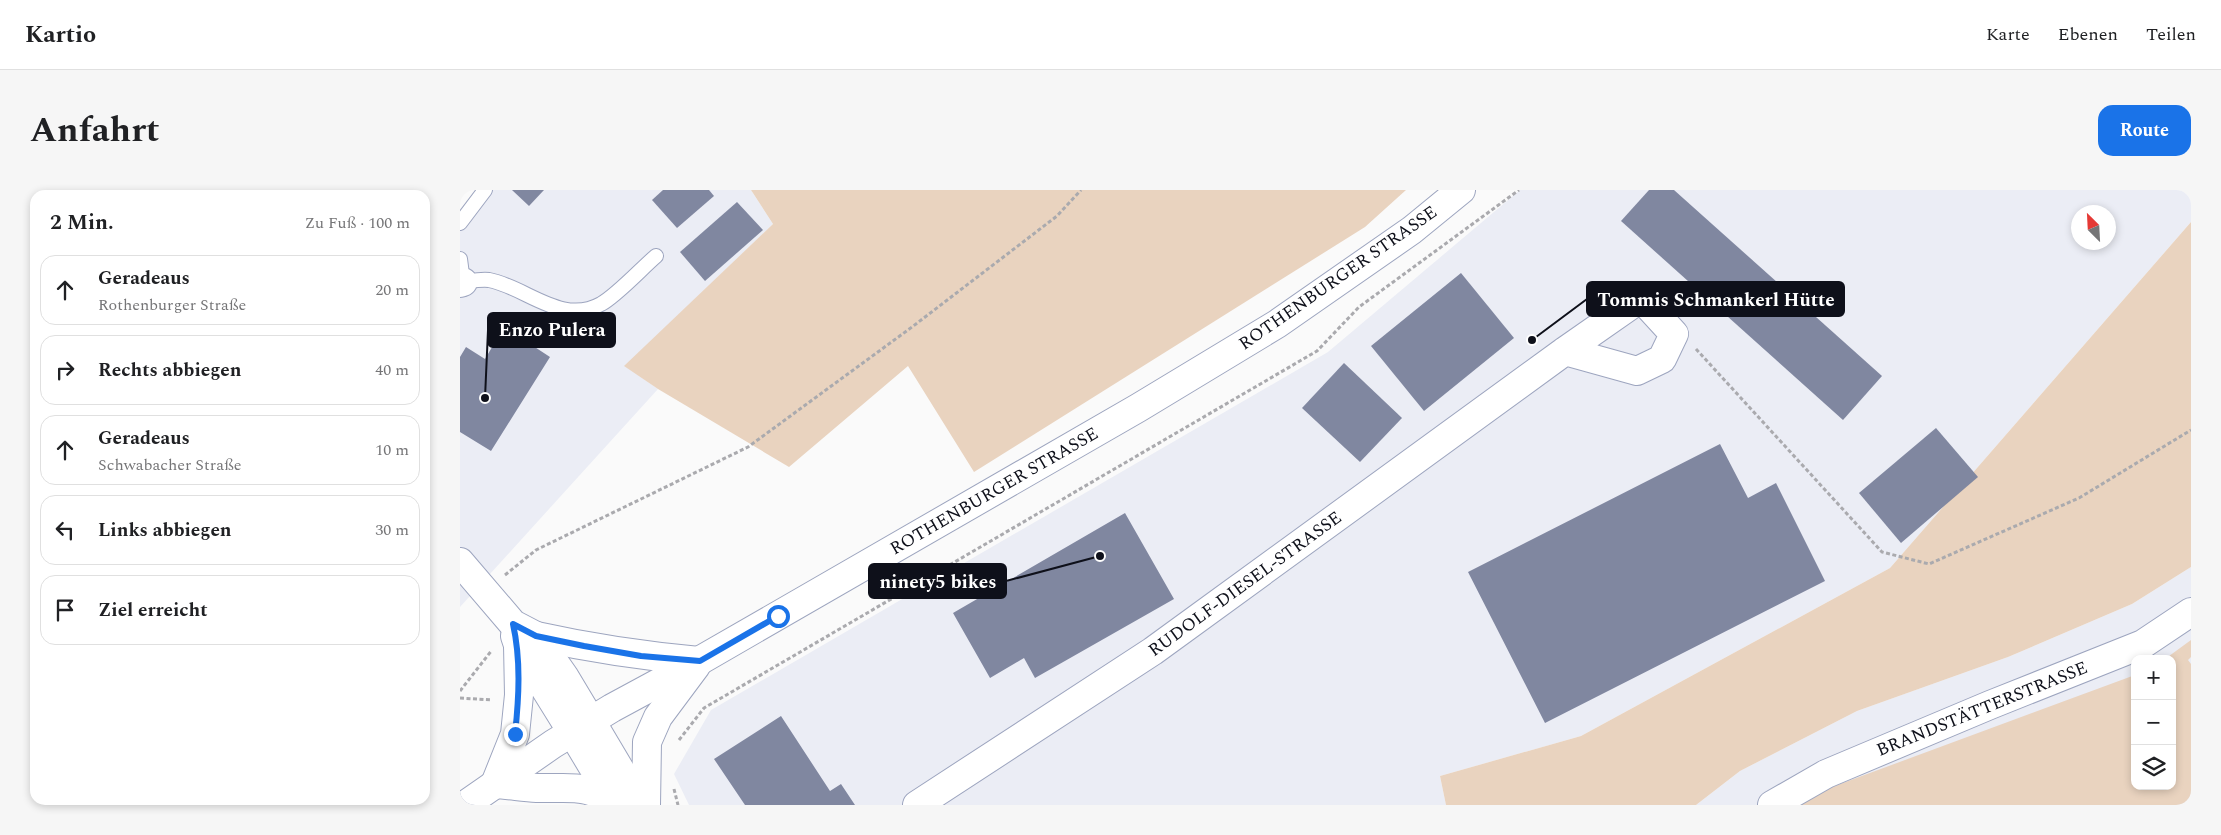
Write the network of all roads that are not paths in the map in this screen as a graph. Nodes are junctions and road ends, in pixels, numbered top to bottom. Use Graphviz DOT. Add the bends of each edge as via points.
graph roads {
  1 [pos="485,190"];
  2 [pos="1461,190"];
  3 [pos="460,223"];
  4 [pos="656,256"];
  5 [pos="461,275"];
  6 [pos="1565,351"];
  7 [pos="460,562"];
  8 [pos="2191,612"];
  9 [pos="522,635"];
  10 [pos="700,661"];
  11 [pos="582,726"];
  12 [pos="495,784"];
  13 [pos="624,804"];
  14 [pos="465,805"];
  15 [pos="646,805"];
  16 [pos="917,805"];
  17 [pos="1772,805"];
  1 -- 3 [label="lane"];
  2 -- 10 [label="street, ROTHENBURGER STRASSE" via="1412,230 1277,324"];
  4 -- 5 [label="lane" via="603,304 574,311 556,307 505,284"];
  6 -- 6 [label="street, RUDOLF-DIESEL-STRASSE" via="1641,298 1674,334 1662,359 1637,371"];
  6 -- 16 [label="street, RUDOLF-DIESEL-STRASSE" via="1154,651"];
  7 -- 9 [label="street"];
  8 -- 17 [label="street, BRANDSTÄTTERSTRASSE" via="2143,644 1990,704 1826,774"];
  9 -- 10 [label="street" via="632,654"];
  9 -- 11 [label="street" via="564,676"];
  9 -- 12 [label="street" via="515,734"];
  10 -- 11 [label="street, ROTHENBURGER STRASSE"];
  10 -- 15 [label="street" via="658,717 647,742"];
  11 -- 12 [label="street, ROTHENBURGER STRASSE"];
  11 -- 13 [label="street"];
  12 -- 13 [label="street" via="584,788"];
  12 -- 14 [label="street, ROTHENBURGER STRASSE"];
}
